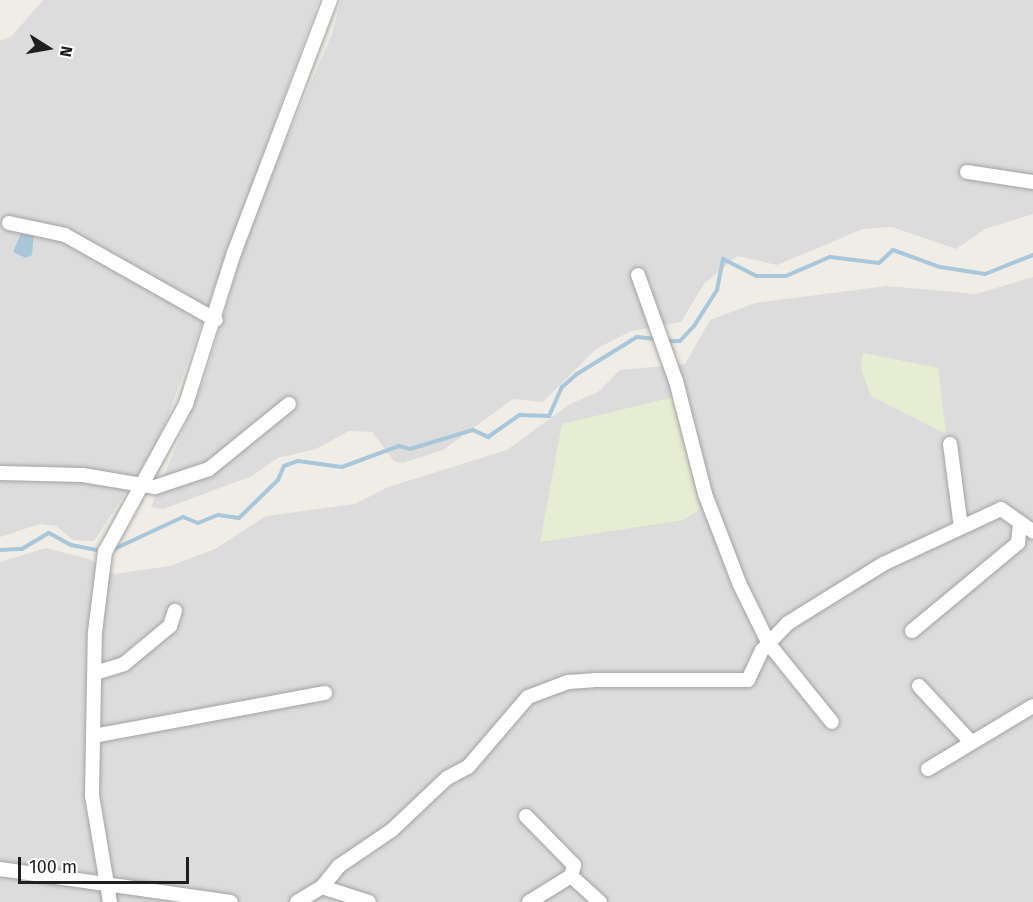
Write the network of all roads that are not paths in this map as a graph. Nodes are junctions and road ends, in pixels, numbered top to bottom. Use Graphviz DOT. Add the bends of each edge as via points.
graph roads {
  1 [pos="330,0"];
  2 [pos="967,172"];
  3 [pos="1033,182"];
  4 [pos="9,223"];
  5 [pos="638,274"];
  6 [pos="216,320"];
  7 [pos="289,404"];
  8 [pos="950,444"];
  9 [pos="0,473"];
  10 [pos="141,487"];
  11 [pos="1020,524"];
  12 [pos="961,527"];
  13 [pos="1033,531"];
  14 [pos="175,611"];
  15 [pos="912,632"];
  16 [pos="769,644"];
  17 [pos="95,673"];
  18 [pos="920,686"];
  19 [pos="325,693"];
  20 [pos="1033,706"];
  21 [pos="832,722"];
  22 [pos="93,736"];
  23 [pos="969,740"];
  24 [pos="928,769"];
  25 [pos="526,816"];
  26 [pos="0,869"];
  27 [pos="571,876"];
  28 [pos="107,886"];
  29 [pos="322,887"];
  30 [pos="110,902"];
  31 [pos="231,902"];
  32 [pos="297,902"];
  33 [pos="369,902"];
  34 [pos="529,902"];
  35 [pos="600,902"];
  1 -- 6 [label="street" via="234,253"];
  2 -- 3 [label="street"];
  4 -- 6 [label="street" via="65,235"];
  5 -- 16 [label="street" via="676,381 716,528"];
  6 -- 10 [label="street" via="186,404"];
  7 -- 10 [label="street" via="208,469"];
  8 -- 12 [label="street"];
  9 -- 10 [label="street" via="83,475"];
  10 -- 17 [label="street" via="105,552"];
  11 -- 12 [label="street" via="1001,508"];
  11 -- 13 [label="street"];
  11 -- 15 [label="street" via="1018,543"];
  12 -- 16 [label="street" via="883,564 788,624"];
  14 -- 17 [label="street" via="170,626 124,664"];
  16 -- 21 [label="street"];
  16 -- 29 [label="street" via="748,680 568,682 528,697 468,767 339,866"];
  17 -- 22 [label="street"];
  18 -- 23 [label="street"];
  19 -- 22 [label="street"];
  20 -- 23 [label="street"];
  22 -- 28 [label="street" via="92,796"];
  23 -- 24 [label="street"];
  25 -- 27 [label="street" via="573,865"];
  26 -- 28 [label="street"];
  27 -- 34 [label="street"];
  27 -- 35 [label="street"];
  28 -- 30 [label="street"];
  28 -- 31 [label="street"];
  29 -- 32 [label="street"];
  29 -- 33 [label="street"];
}
